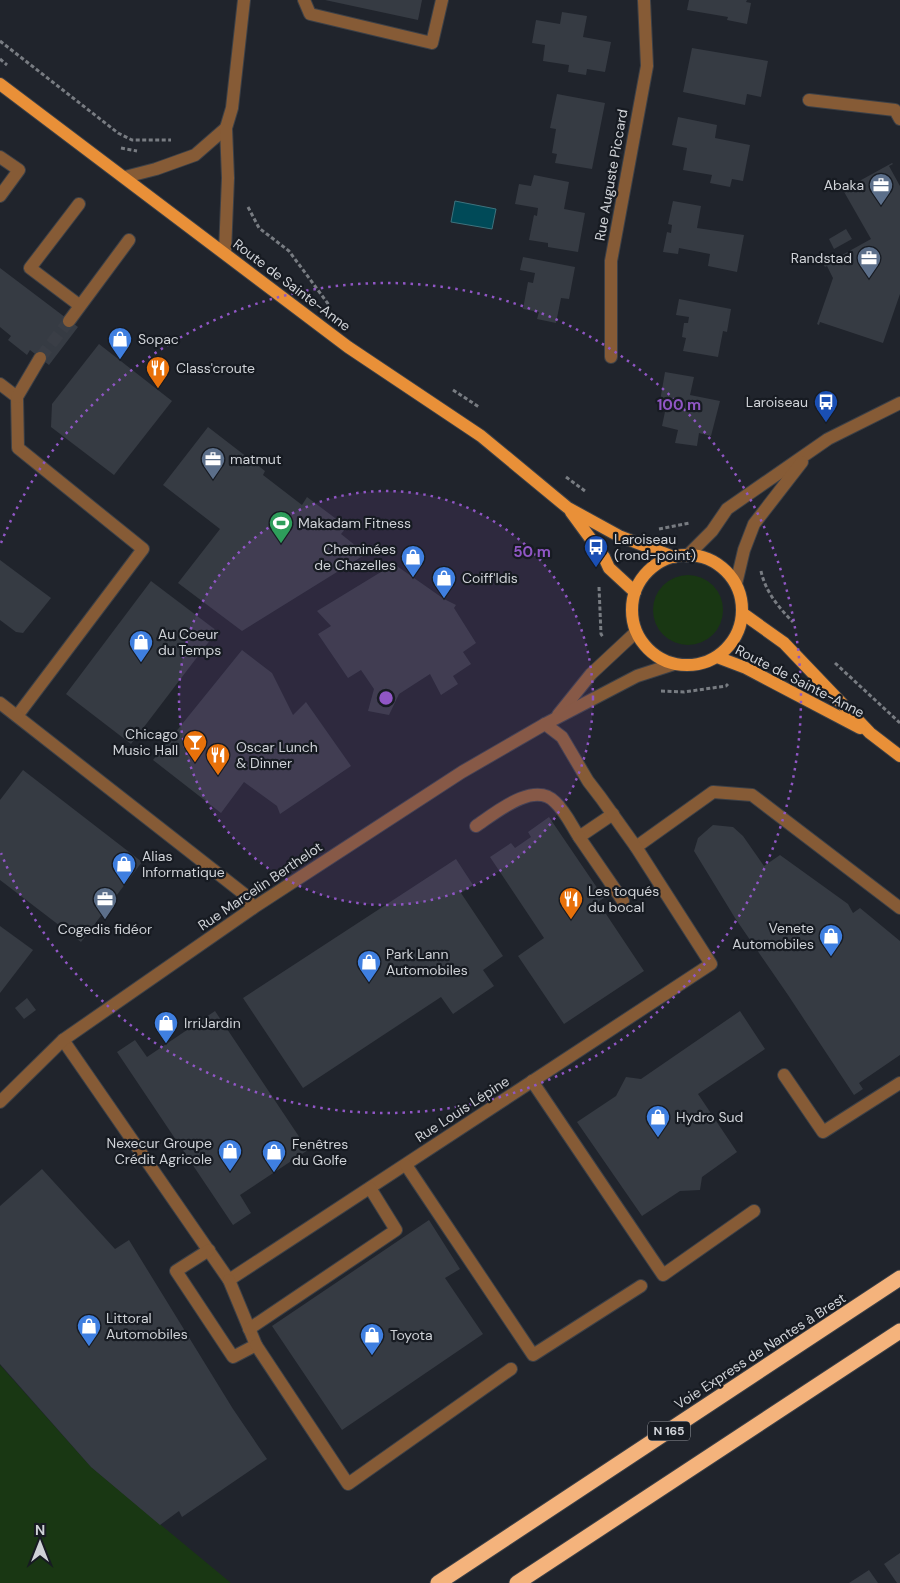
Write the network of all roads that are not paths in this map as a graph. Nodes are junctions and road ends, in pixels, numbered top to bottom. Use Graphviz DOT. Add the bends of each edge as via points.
graph roads {
  1 [pos="244,0"];
  2 [pos="304,0"];
  3 [pos="442,0"];
  4 [pos="644,0"];
  5 [pos="0,84"];
  6 [pos="809,100"];
  7 [pos="900,119"];
  8 [pos="226,128"];
  9 [pos="0,156"];
  10 [pos="125,177"];
  11 [pos="0,196"];
  12 [pos="79,204"];
  13 [pos="129,240"];
  14 [pos="225,252"];
  15 [pos="79,305"];
  16 [pos="69,321"];
  17 [pos="611,357"];
  18 [pos="40,358"];
  19 [pos="0,384"];
  20 [pos="17,397"];
  21 [pos="900,403"];
  22 [pos="810,452"];
  23 [pos="568,508"];
  24 [pos="687,556"];
  25 [pos="674,557"];
  26 [pos="736,584"];
  27 [pos="635,592"];
  28 [pos="742,613"];
  29 [pos="636,632"];
  30 [pos="717,657"];
  31 [pos="674,664"];
  32 [pos="0,702"];
  33 [pos="17,716"];
  34 [pos="550,722"];
  35 [pos="870,733"];
  36 [pos="900,756"];
  37 [pos="613,814"];
  38 [pos="476,826"];
  39 [pos="580,837"];
  40 [pos="636,847"];
  41 [pos="623,901"];
  42 [pos="253,908"];
  43 [pos="900,908"];
  44 [pos="63,1040"];
  45 [pos="784,1076"];
  46 [pos="532,1082"];
  47 [pos="900,1083"];
  48 [pos="0,1102"];
  49 [pos="406,1164"];
  50 [pos="370,1188"];
  51 [pos="754,1211"];
  52 [pos="209,1250"];
  53 [pos="900,1278"];
  54 [pos="230,1280"];
  55 [pos="642,1286"];
  56 [pos="249,1329"];
  57 [pos="900,1331"];
  58 [pos="256,1345"];
  59 [pos="511,1369"];
  60 [pos="438,1583"];
  61 [pos="517,1583"];
  1 -- 8 [label="street" via="232,108"];
  2 -- 3 [label="street" via="310,14 432,43"];
  4 -- 17 [label="street, Rue Auguste Piccard" via="647,66 611,261"];
  5 -- 10 [label="main road, Route de Sainte-Anne"];
  6 -- 7 [label="street" via="895,110"];
  8 -- 10 [label="street" via="195,155"];
  8 -- 14 [label="street"];
  9 -- 11 [label="street" via="18,170"];
  10 -- 14 [label="main road, Route de Sainte-Anne"];
  12 -- 15 [label="street" via="30,268"];
  13 -- 15 [label="street"];
  14 -- 23 [label="main road, Route de Sainte-Anne" via="348,347 481,436"];
  15 -- 16 [label="street"];
  18 -- 20 [label="street"];
  19 -- 20 [label="street"];
  20 -- 33 [label="street" via="18,448 144,549"];
  21 -- 22 [label="street" via="828,439"];
  22 -- 24 [label="street" via="728,509"];
  22 -- 26 [label="street" via="754,524"];
  23 -- 25 [label="main road, Route de Sainte-Anne" via="619,536"];
  23 -- 27 [label="main road, Route de Sainte-Anne" via="609,568"];
  24 -- 25 [label="main road"];
  24 -- 26 [label="main road" via="702,557 715,563"];
  25 -- 27 [label="main road" via="657,564 644,576"];
  26 -- 28 [label="main road"];
  27 -- 29 [label="main road" via="632,612"];
  28 -- 30 [label="main road" via="730,645"];
  28 -- 35 [label="main road, Route de Sainte-Anne" via="784,643"];
  29 -- 31 [label="main road" via="658,657"];
  29 -- 34 [label="street, Rue Marcelin Berthelot" via="591,674"];
  30 -- 31 [label="main road" via="704,663"];
  30 -- 35 [label="main road, Route de Sainte-Anne" via="746,668"];
  31 -- 34 [label="street, Rue Marcelin Berthelot" via="637,676"];
  32 -- 33 [label="street"];
  33 -- 42 [label="street" via="244,894"];
  34 -- 37 [label="street, Rue Louis Lépine"];
  34 -- 42 [label="street, Rue Marcelin Berthelot" via="462,772"];
  35 -- 36 [label="main road, Route de Sainte-Anne"];
  37 -- 39 [label="street"];
  37 -- 40 [label="street, Rue Louis Lépine"];
  38 -- 39 [label="street" via="517,799 543,796 554,800"];
  39 -- 41 [label="street"];
  40 -- 43 [label="street" via="713,792 752,794"];
  40 -- 46 [label="street, Rue Louis Lépine" via="711,964"];
  42 -- 44 [label="street, Rue Marcelin Berthelot"];
  44 -- 48 [label="street, Rue Marcelin Berthelot"];
  44 -- 52 [label="street"];
  45 -- 47 [label="street" via="824,1132"];
  46 -- 49 [label="street, Rue Louis Lépine"];
  46 -- 51 [label="street" via="663,1275"];
  49 -- 50 [label="street, Rue Louis Lépine"];
  49 -- 55 [label="street" via="533,1355"];
  50 -- 54 [label="street, Rue Louis Lépine"];
  50 -- 56 [label="street" via="396,1230"];
  52 -- 54 [label="street"];
  52 -- 58 [label="street" via="176,1271 233,1357"];
  53 -- 60 [label="highway, Voie Express de Nantes à Brest / N 165"];
  54 -- 56 [label="street"];
  56 -- 58 [label="street"];
  57 -- 61 [label="highway"];
  58 -- 59 [label="street" via="348,1484"];
}
